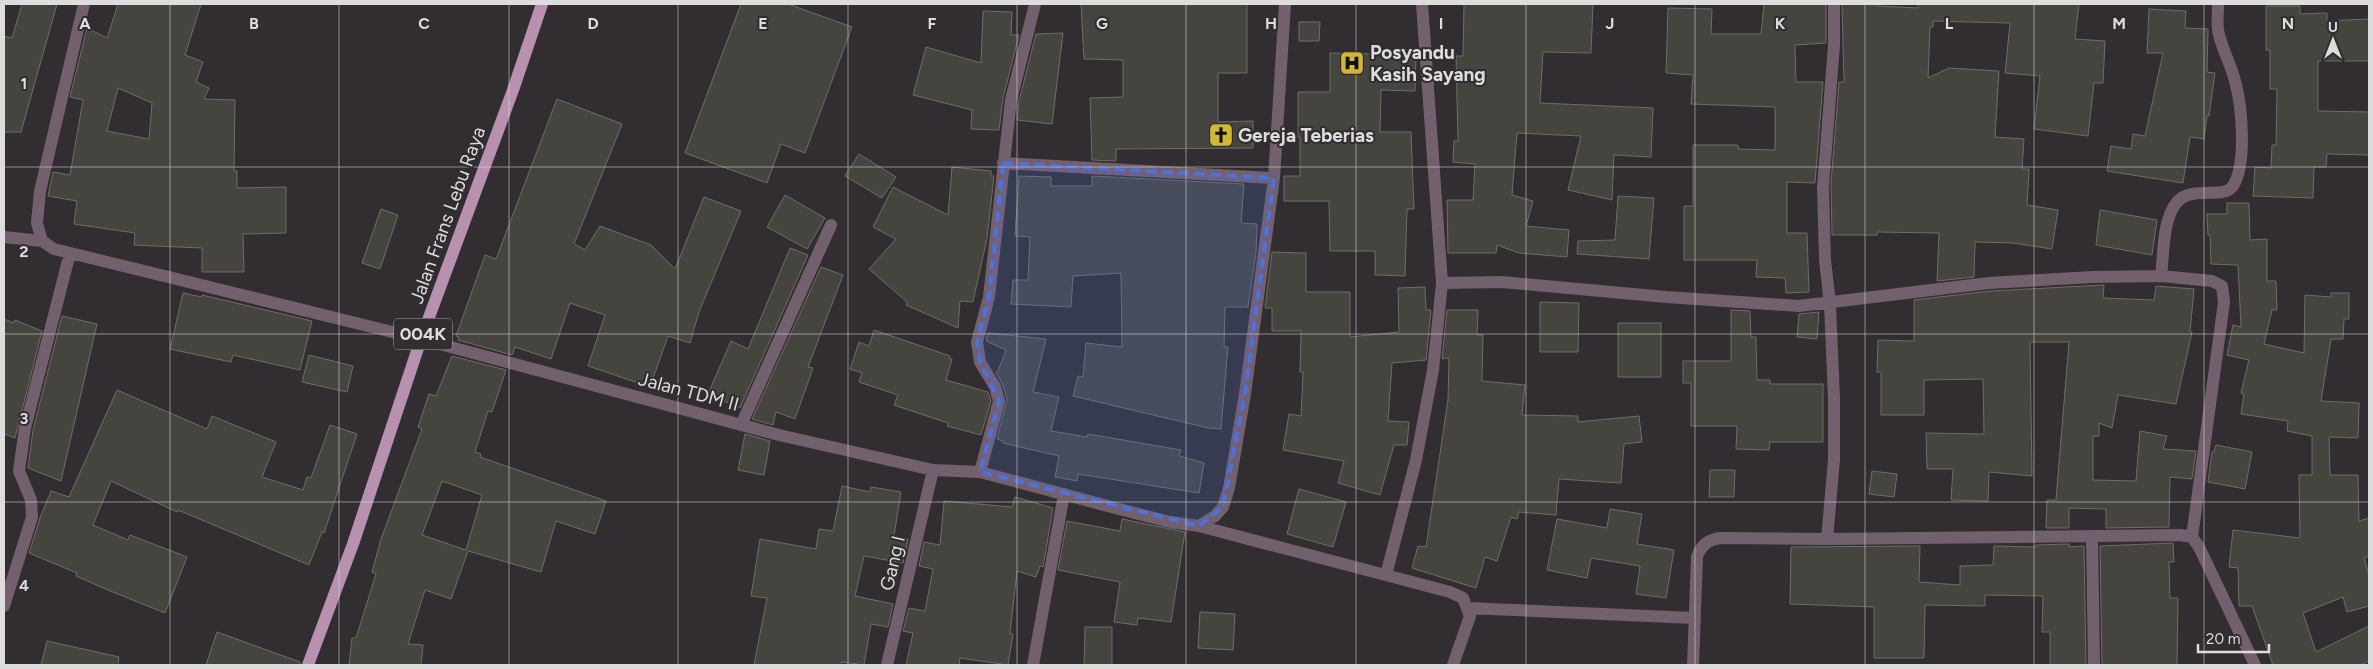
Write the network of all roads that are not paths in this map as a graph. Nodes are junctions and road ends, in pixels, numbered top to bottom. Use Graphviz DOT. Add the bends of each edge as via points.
graph roads {
  1 [pos="84,4"];
  2 [pos="542,4"];
  3 [pos="1035,4"];
  4 [pos="1286,4"];
  5 [pos="1422,4"];
  6 [pos="1834,4"];
  7 [pos="2218,4"];
  8 [pos="1002,163"];
  9 [pos="1274,178"];
  10 [pos="831,225"];
  11 [pos="4,237"];
  12 [pos="42,241"];
  13 [pos="70,253"];
  14 [pos="2160,276"];
  15 [pos="1442,283"];
  16 [pos="1830,304"];
  17 [pos="421,339"];
  18 [pos="741,425"];
  19 [pos="933,470"];
  20 [pos="980,472"];
  21 [pos="1064,494"];
  22 [pos="1199,526"];
  23 [pos="2092,536"];
  24 [pos="2192,537"];
  25 [pos="1827,539"];
  26 [pos="1386,575"];
  27 [pos="4,606"];
  28 [pos="1468,608"];
  29 [pos="1693,618"];
  30 [pos="308,665"];
  31 [pos="887,665"];
  32 [pos="1033,665"];
  33 [pos="1453,665"];
  34 [pos="1693,665"];
  35 [pos="2094,665"];
  36 [pos="2255,665"];
  1 -- 12 [label="street" via="40,191 37,223"];
  2 -- 17 [label="main road, Jalan Frans Lebu Raya / 004K"];
  3 -- 8 [label="street" via="1011,100"];
  4 -- 9 [label="street"];
  5 -- 15 [label="street"];
  6 -- 16 [label="street" via="1823,187"];
  7 -- 14 [label="street" via="2218,31 2239,100 2241,151 2238,176 2226,192 2196,193 2178,202 2168,224"];
  8 -- 9 [label="street"];
  8 -- 20 [label="street" via="988,297 977,342 980,362 995,387 999,401"];
  9 -- 22 [label="street" via="1252,347 1229,488 1223,507 1216,516"];
  10 -- 18 [label="street"];
  11 -- 12 [label="street, Jalan TDM II"];
  12 -- 13 [label="street, Jalan TDM II" via="54,249"];
  13 -- 17 [label="street, Jalan TDM II"];
  13 -- 27 [label="street" via="25,428 19,471 31,500 32,516"];
  14 -- 16 [label="street" via="1989,283"];
  14 -- 24 [label="street" via="2212,281 2222,286 2224,302"];
  15 -- 16 [label="street" via="1502,282 1798,306"];
  15 -- 26 [label="street" via="1433,370 1418,451"];
  16 -- 25 [label="street" via="1834,460"];
  17 -- 18 [label="street, Jalan TDM II"];
  17 -- 30 [label="main road, Jalan Frans Lebu Raya / 004K" via="353,544"];
  18 -- 19 [label="street, Jalan TDM II"];
  19 -- 20 [label="street, Jalan TDM II"];
  19 -- 31 [label="street, Gang I"];
  20 -- 21 [label="street, Jalan TDM II"];
  21 -- 22 [label="street, Jalan TDM II" via="1170,522"];
  21 -- 32 [label="street"];
  22 -- 26 [label="street, Jalan TDM II"];
  23 -- 24 [label="street"];
  23 -- 25 [label="street"];
  23 -- 35 [label="street"];
  24 -- 36 [label="street" via="2207,561"];
  25 -- 29 [label="street" via="1708,540 1696,557"];
  26 -- 28 [label="street, Jalan TDM II" via="1450,592 1463,598"];
  28 -- 29 [label="street"];
  28 -- 33 [label="street" via="1470,616"];
  29 -- 34 [label="street"];
}
